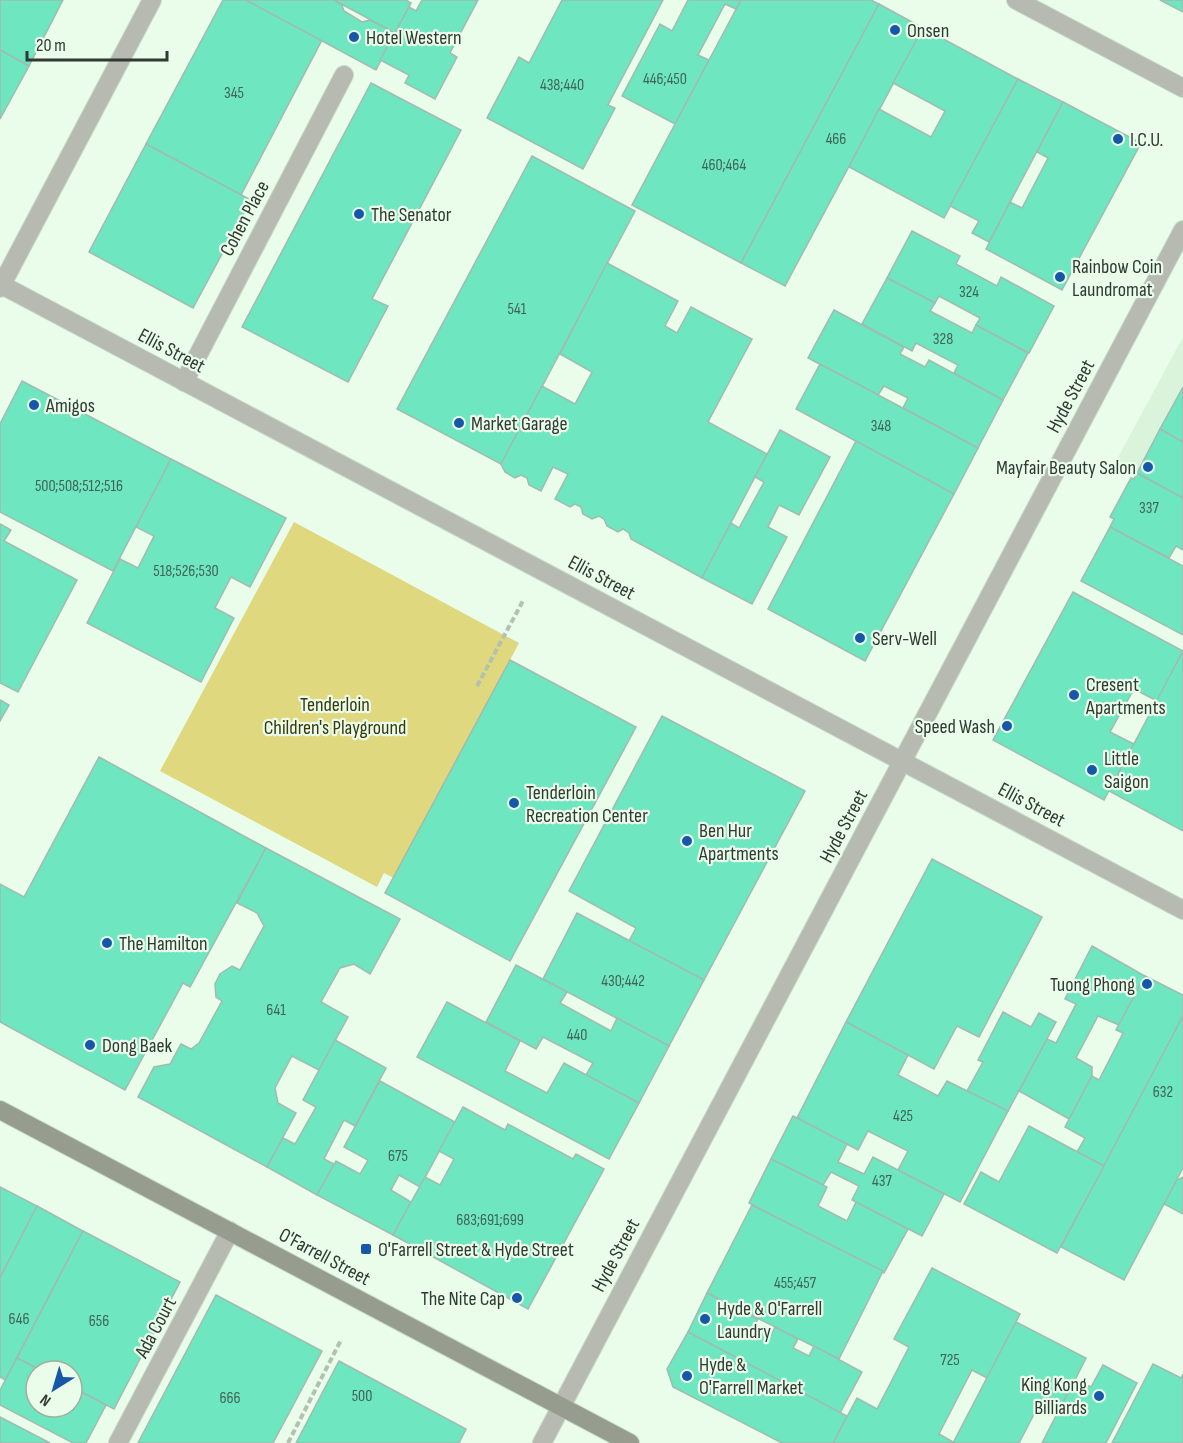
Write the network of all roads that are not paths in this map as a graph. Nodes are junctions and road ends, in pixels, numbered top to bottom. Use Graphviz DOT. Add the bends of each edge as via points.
graph roads {
  1 [pos="152,0"];
  2 [pos="1016,0"];
  3 [pos="344,75"];
  4 [pos="1183,88"];
  5 [pos="1183,230"];
  6 [pos="1,285"];
  7 [pos="184,381"];
  8 [pos="902,762"];
  9 [pos="1183,910"];
  10 [pos="0,1110"];
  11 [pos="230,1232"];
  12 [pos="561,1406"];
  13 [pos="118,1443"];
  14 [pos="542,1443"];
  15 [pos="630,1443"];
  1 -- 6 [label="street"];
  2 -- 4 [label="street"];
  3 -- 7 [label="street, Cohen Place"];
  5 -- 8 [label="street, Hyde Street"];
  6 -- 7 [label="street, Ellis Street"];
  7 -- 8 [label="street, Ellis Street"];
  8 -- 9 [label="street, Ellis Street"];
  8 -- 12 [label="street, Hyde Street"];
  10 -- 11 [label="main road, O'Farrell Street"];
  11 -- 12 [label="main road, O'Farrell Street"];
  11 -- 13 [label="street, Ada Court"];
  12 -- 14 [label="street, Hyde Street"];
  12 -- 15 [label="main road, O'Farrell Street"];
}
